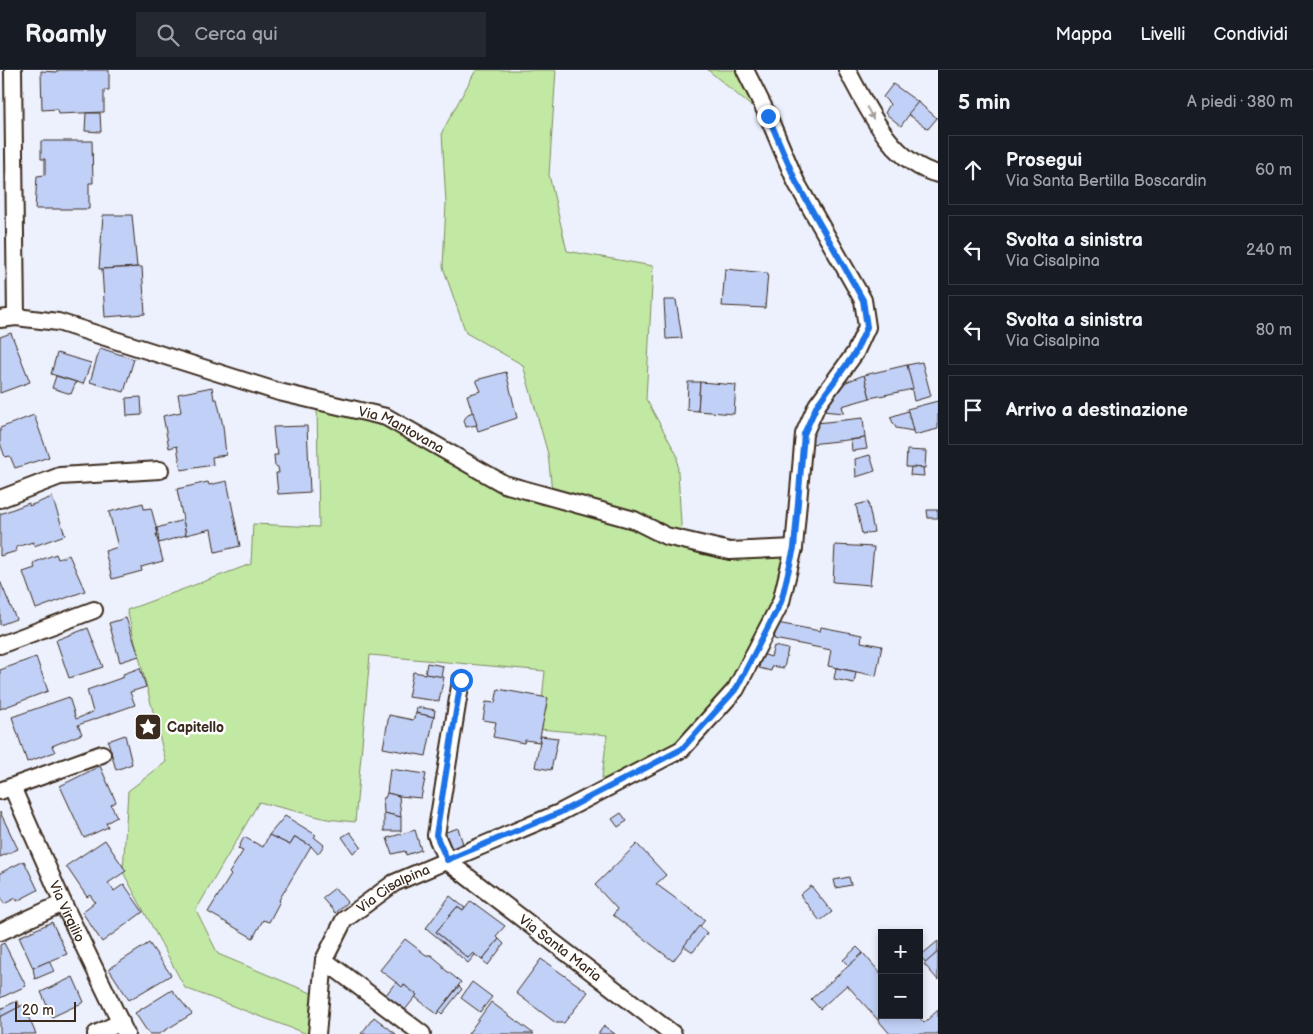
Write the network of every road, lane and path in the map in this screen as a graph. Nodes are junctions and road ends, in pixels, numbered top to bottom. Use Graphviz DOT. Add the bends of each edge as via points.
graph roads {
  1 [pos="13,70"];
  2 [pos="745,70"];
  3 [pos="758,70"];
  4 [pos="847,70"];
  5 [pos="757,93"];
  6 [pos="938,174"];
  7 [pos="8,318"];
  8 [pos="160,470"];
  9 [pos="0,499"];
  10 [pos="794,548"];
  11 [pos="94,610"];
  12 [pos="0,645"];
  13 [pos="461,680"];
  14 [pos="102,754"];
  15 [pos="6,789"];
  16 [pos="447,860"];
  17 [pos="63,904"];
  18 [pos="0,932"];
  19 [pos="324,960"];
  20 [pos="123,1028"];
  21 [pos="96,1034"];
  22 [pos="317,1034"];
  23 [pos="422,1034"];
  24 [pos="673,1034"];
  1 -- 7 [label="street"];
  2 -- 5 [label="street"];
  3 -- 5 [label="street, Via Cisalpina"];
  4 -- 6 [label="street, one-way" via="877,126 904,156"];
  5 -- 10 [label="street, Via Cisalpina" via="796,182 863,300 867,327 855,353 817,405 804,434"];
  7 -- 10 [label="street, Via Mantovana" via="58,322 279,392 386,418 504,484 634,520 666,536 730,551"];
  8 -- 9 [label="street" via="60,476"];
  10 -- 16 [label="street, Via Cisalpina" via="781,602 736,689 682,749 559,813"];
  11 -- 12 [label="street"];
  13 -- 16 [label="street" via="436,835"];
  14 -- 15 [label="street"];
  15 -- 17 [label="street, Via Virgilio"];
  16 -- 19 [label="street, Via Cisalpina" via="394,883 344,920"];
  16 -- 24 [label="street, Via Santa Maria"];
  17 -- 18 [label="street"];
  17 -- 20 [label="street, Via Virgilio"];
  19 -- 22 [label="street, Via Cisalpina"];
  19 -- 23 [label="street"];
  20 -- 21 [label="street"];
}
